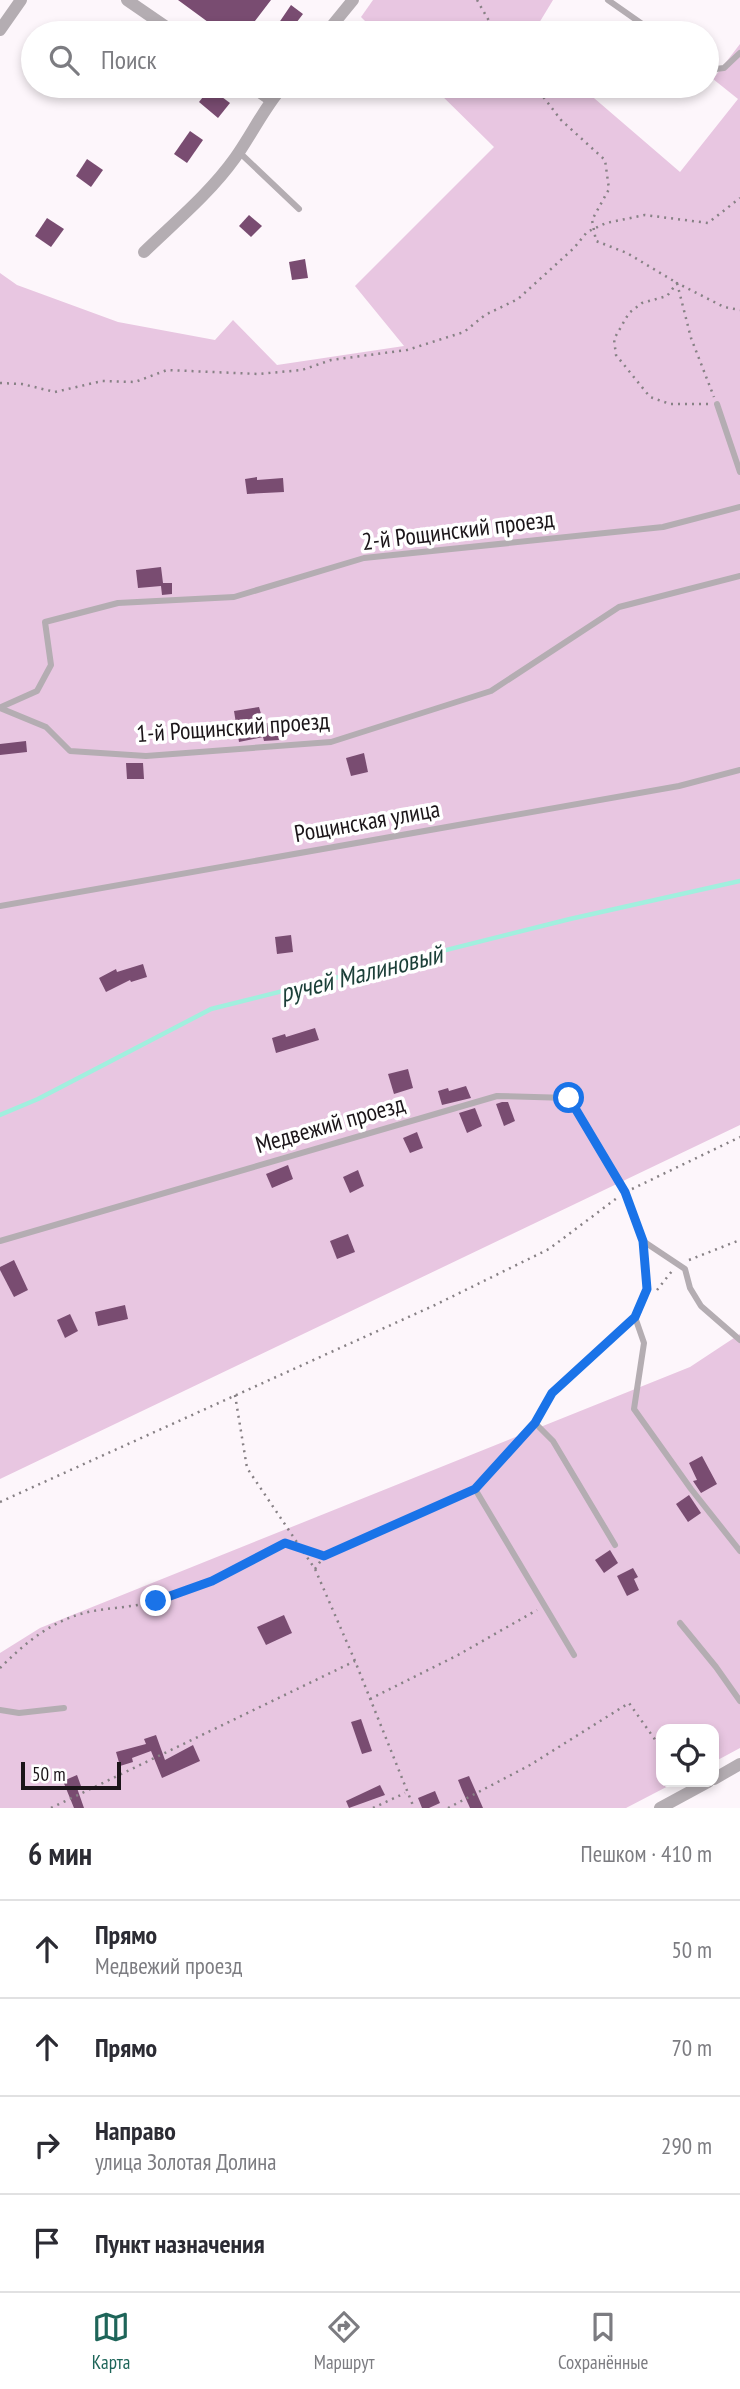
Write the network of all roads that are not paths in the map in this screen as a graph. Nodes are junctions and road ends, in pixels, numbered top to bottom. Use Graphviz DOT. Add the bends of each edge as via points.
graph roads {
  1 [pos="21,0"];
  2 [pos="127,0"];
  3 [pos="353,0"];
  4 [pos="608,0"];
  5 [pos="158,21"];
  6 [pos="336,21"];
  7 [pos="638,21"];
  8 [pos="0,30"];
  9 [pos="740,53"];
  10 [pos="719,69"];
  11 [pos="268,98"];
  12 [pos="271,100"];
  13 [pos="239,152"];
  14 [pos="299,209"];
  15 [pos="144,252"];
  16 [pos="717,404"];
  17 [pos="740,472"];
  18 [pos="740,507"];
  19 [pos="740,576"];
  20 [pos="1,707"];
  21 [pos="740,770"];
  22 [pos="0,906"];
  23 [pos="0,1241"];
  24 [pos="643,1241"];
  25 [pos="740,1340"];
  26 [pos="535,1423"];
  27 [pos="475,1489"];
  28 [pos="615,1545"];
  29 [pos="740,1550"];
  30 [pos="680,1623"];
  31 [pos="573,1655"];
  32 [pos="740,1701"];
  33 [pos="64,1708"];
  34 [pos="0,1710"];
  35 [pos="740,1764"];
  36 [pos="719,1776"];
  37 [pos="699,1787"];
  38 [pos="660,1808"];
  1 -- 8 [label="street"];
  2 -- 5 [label="street"];
  3 -- 6 [label="street"];
  4 -- 7 [label="lane"];
  9 -- 10 [label="lane"];
  11 -- 12 [label="street"];
  12 -- 13 [label="street"];
  13 -- 14 [label="lane"];
  13 -- 15 [label="street" via="201,198"];
  16 -- 17 [label="lane"];
  18 -- 20 [label="lane, 2-й Рощинский проезд" via="663,527 364,558 234,597 118,603 81,612 45,622 51,665 37,691"];
  19 -- 20 [label="lane, 1-й Рощинский проезд" via="619,607 491,691 331,742 146,756 71,751 46,727"];
  21 -- 22 [label="lane, Рощинская улица" via="679,786"];
  23 -- 24 [label="lane, Медвежий проезд" via="497,1096 569,1098 625,1192"];
  24 -- 25 [label="lane" via="685,1269 701,1306"];
  24 -- 29 [label="lane" via="647,1289 635,1317 644,1343 634,1409"];
  26 -- 28 [label="lane" via="552,1441"];
  27 -- 31 [label="lane"];
  30 -- 32 [label="lane"];
  33 -- 34 [label="lane" via="19,1713"];
  35 -- 36 [label="street"];
  37 -- 38 [label="street"];
}
